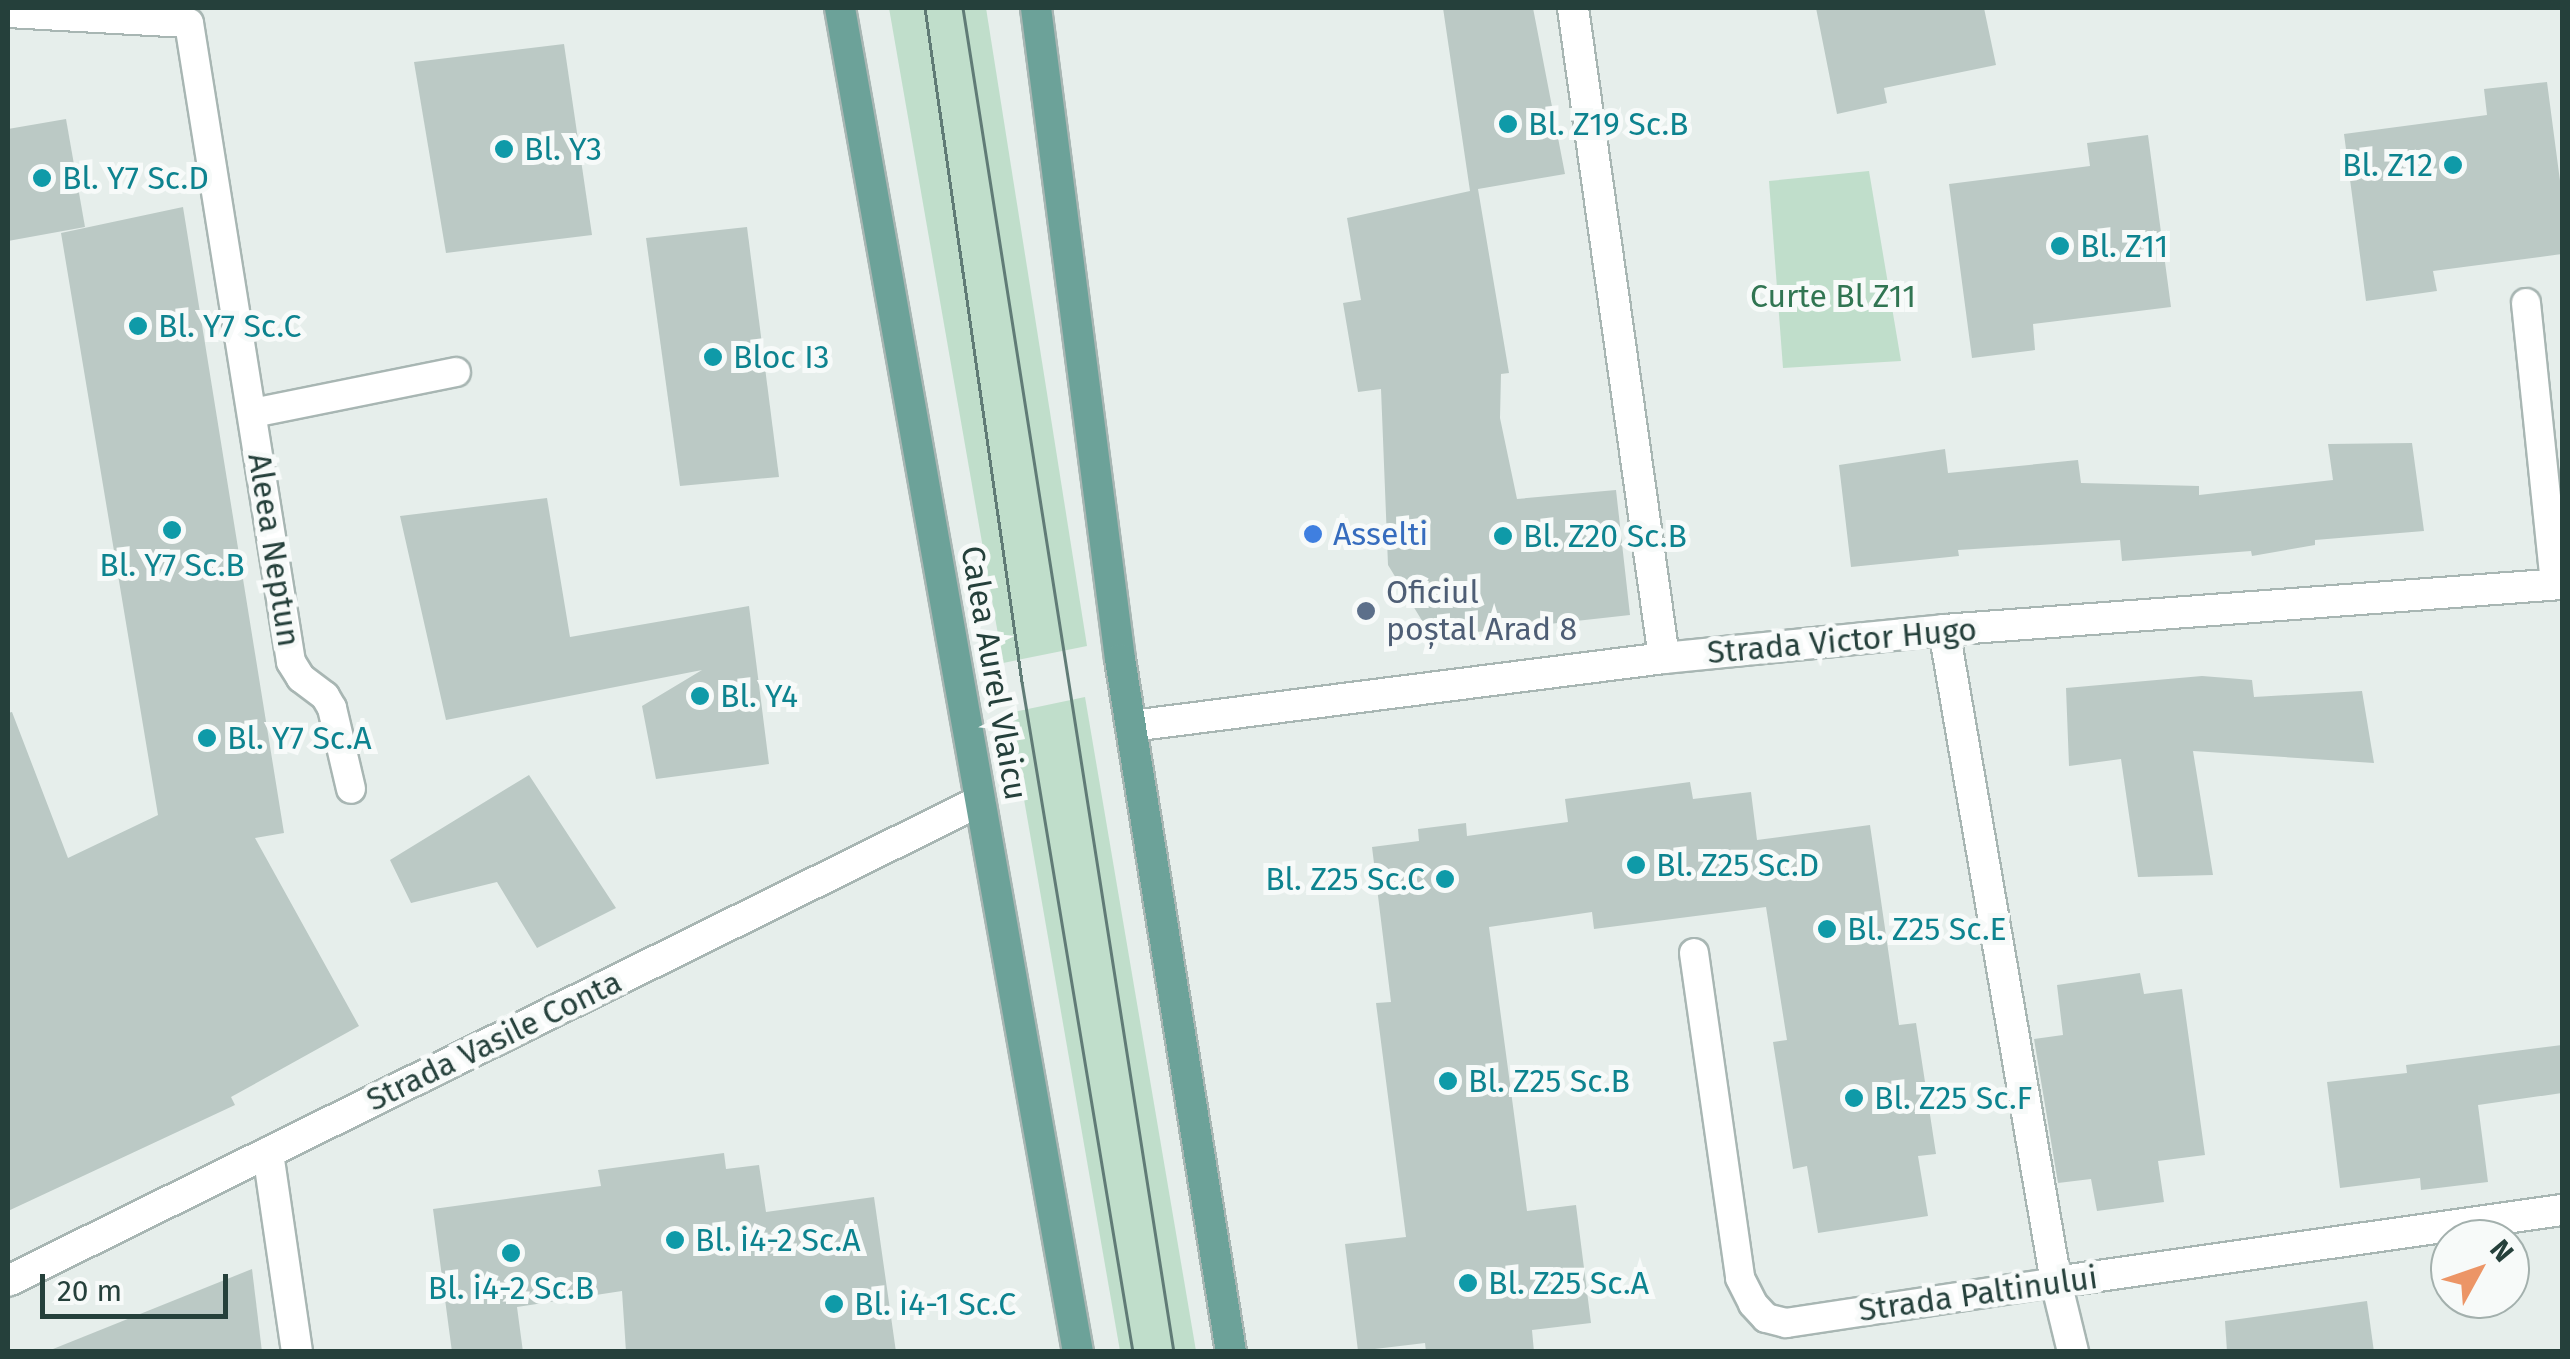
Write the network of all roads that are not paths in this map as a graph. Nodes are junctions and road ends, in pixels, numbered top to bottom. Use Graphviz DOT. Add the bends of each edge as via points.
graph roads {
  1 [pos="840,8"];
  2 [pos="1036,8"];
  3 [pos="1573,8"];
  4 [pos="8,14"];
  5 [pos="188,15"];
  6 [pos="2526,303"];
  7 [pos="456,372"];
  8 [pos="253,413"];
  9 [pos="2559,584"];
  10 [pos="1944,630"];
  11 [pos="1664,658"];
  12 [pos="1132,726"];
  13 [pos="350,789"];
  14 [pos="980,801"];
  15 [pos="1694,953"];
  16 [pos="268,1153"];
  17 [pos="2562,1210"];
  18 [pos="8,1280"];
  19 [pos="2056,1282"];
  20 [pos="297,1352"];
  21 [pos="1078,1352"];
  22 [pos="1231,1352"];
  23 [pos="2073,1352"];
  1 -- 14 [label="main road, Calea Aurel Vlaicu"];
  2 -- 12 [label="main road"];
  3 -- 11 [label="street"];
  4 -- 5 [label="lane, Aleea Neptun"];
  5 -- 8 [label="lane, Aleea Neptun"];
  6 -- 9 [label="lane, Strada Victor Hugo"];
  7 -- 8 [label="lane, Aleea Neptun"];
  8 -- 13 [label="lane, Aleea Neptun" via="291,662 332,708"];
  9 -- 10 [label="street, Strada Victor Hugo"];
  10 -- 11 [label="street, Strada Victor Hugo"];
  10 -- 19 [label="street"];
  11 -- 12 [label="street, Strada Victor Hugo"];
  12 -- 22 [label="main road"];
  14 -- 16 [label="street, Strada Vasile Conta"];
  14 -- 21 [label="main road, Calea Aurel Vlaicu"];
  15 -- 19 [label="lane, Strada Paltinului" via="1740,1278 1766,1318 1786,1322"];
  16 -- 18 [label="street, Strada Vasile Conta"];
  16 -- 20 [label="street"];
  17 -- 19 [label="street, Strada Paltinului"];
  19 -- 23 [label="street"];
}
